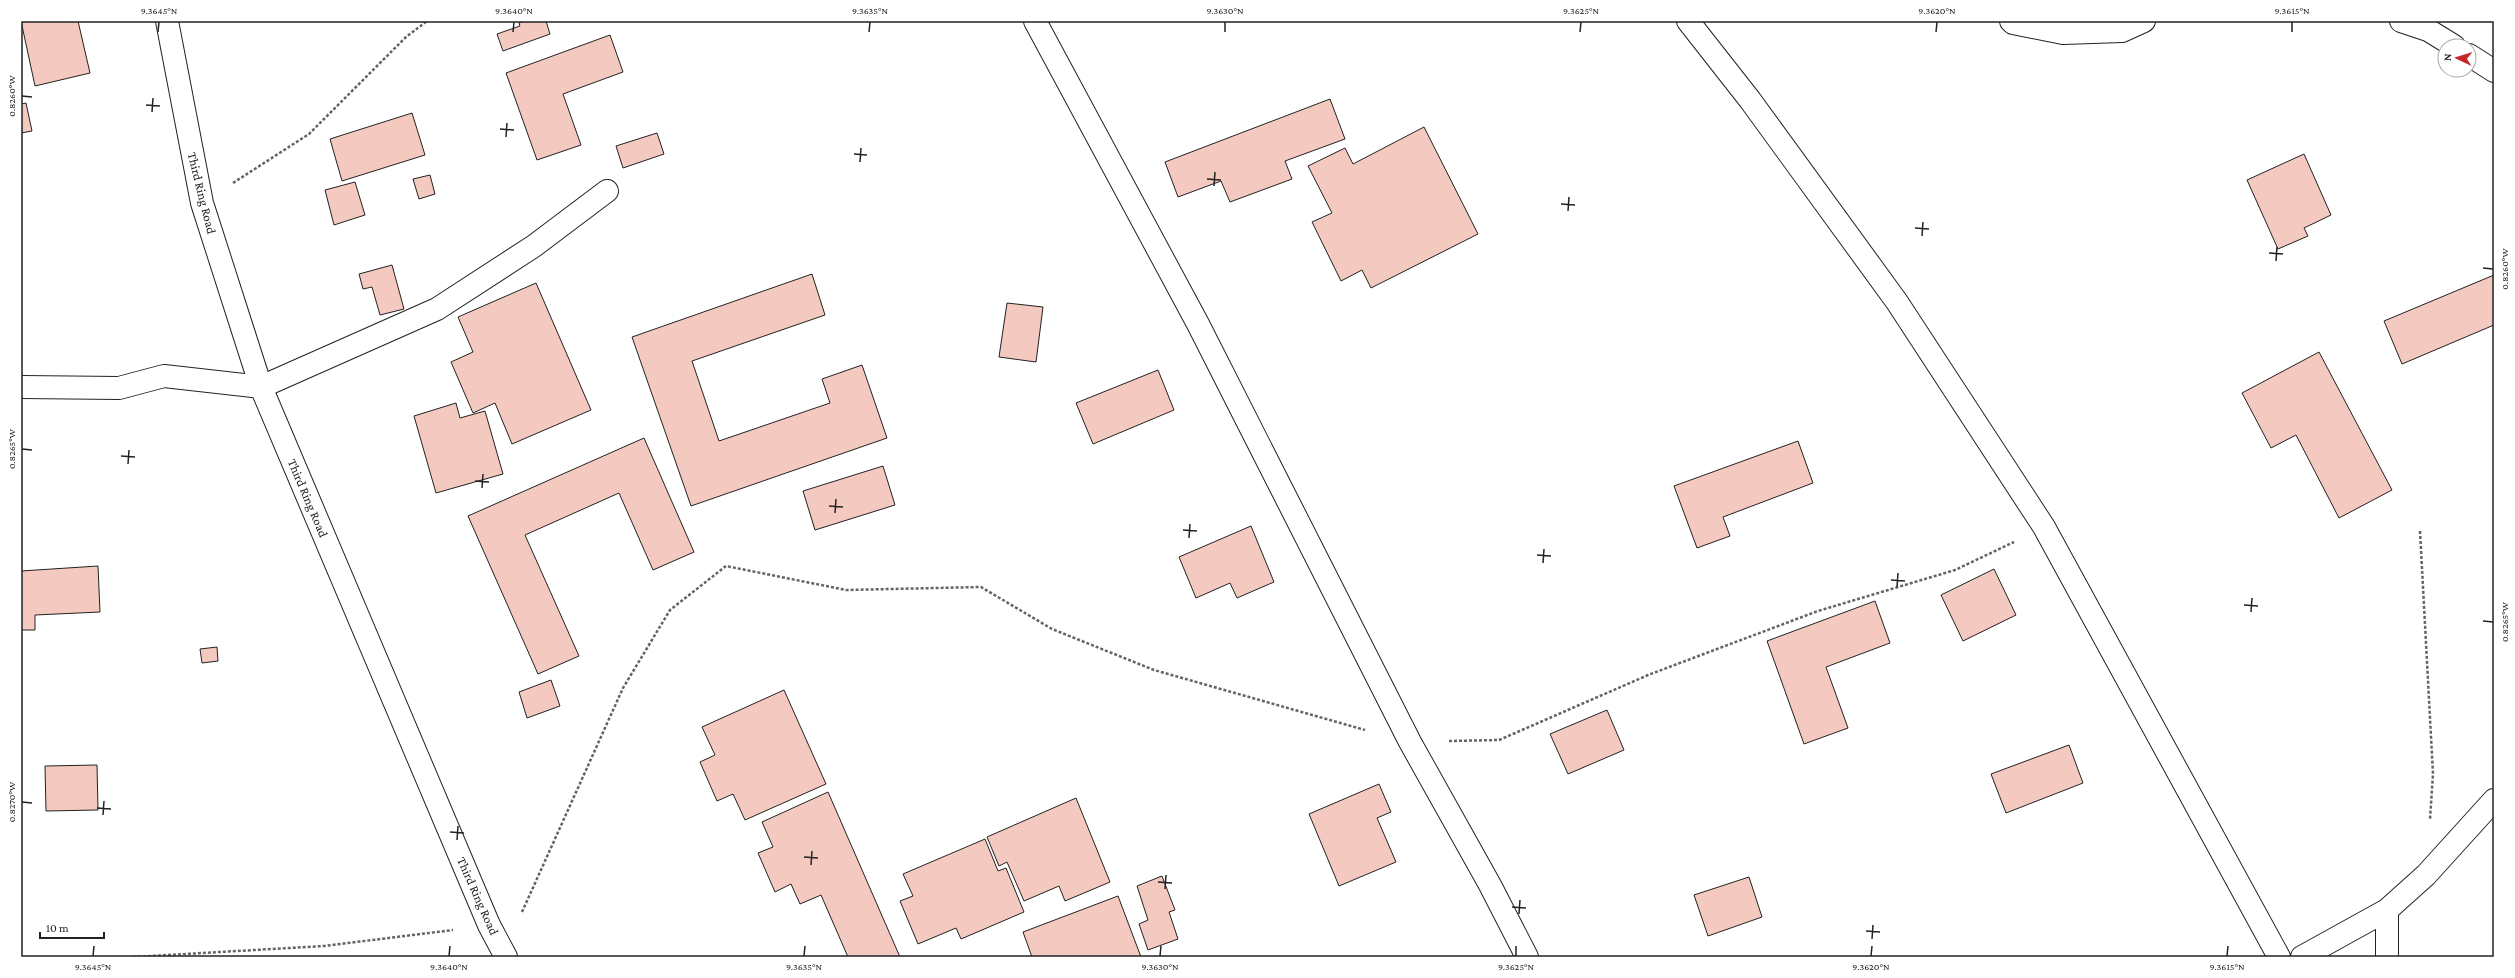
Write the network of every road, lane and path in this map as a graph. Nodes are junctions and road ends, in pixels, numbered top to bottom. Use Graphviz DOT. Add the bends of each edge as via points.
graph roads {
  1 [pos="167,21"];
  2 [pos="427,21"];
  3 [pos="1035,21"];
  4 [pos="1688,21"];
  5 [pos="2011,21"];
  6 [pos="2144,21"];
  7 [pos="2400,21"];
  8 [pos="2441,38"];
  9 [pos="2477,60"];
  10 [pos="2494,71"];
  11 [pos="607,191"];
  12 [pos="202,203"];
  13 [pos="21,387"];
  14 [pos="261,387"];
  15 [pos="2044,527"];
  16 [pos="2420,531"];
  17 [pos="1410,742"];
  18 [pos="2494,800"];
  19 [pos="2430,821"];
  20 [pos="2387,910"];
  21 [pos="489,925"];
  22 [pos="505,955"];
  23 [pos="133,957"];
  24 [pos="1527,957"];
  25 [pos="2279,957"];
  26 [pos="2302,957"];
  27 [pos="2387,957"];
  1 -- 12 [label="street, Third Ring Road"];
  2 -- 12 [label="path" via="406,38 309,134"];
  3 -- 17 [label="street" via="1198,324"];
  4 -- 15 [label="street" via="1750,100 1897,302"];
  5 -- 6 [label="street" via="2063,32 2122,31"];
  7 -- 8 [label="street" via="2428,30"];
  9 -- 10 [label="street"];
  11 -- 14 [label="street" via="534,246 437,309"];
  12 -- 14 [label="street, Third Ring Road"];
  13 -- 14 [label="street" via="119,388 164,376"];
  14 -- 21 [label="street, Third Ring Road"];
  15 -- 17 [label="path" via="1955,570 1818,611 1648,675 1500,740"];
  15 -- 25 [label="street"];
  16 -- 19 [label="path" via="2433,774"];
  17 -- 22 [label="path" via="1154,670 1052,629 981,587 846,590 726,566 670,610 623,688"];
  17 -- 24 [label="street"];
  18 -- 20 [label="street" via="2426,875"];
  20 -- 26 [label="street"];
  20 -- 27 [label="street"];
  21 -- 22 [label="street, Third Ring Road"];
  21 -- 23 [label="path" via="324,946"];
}
